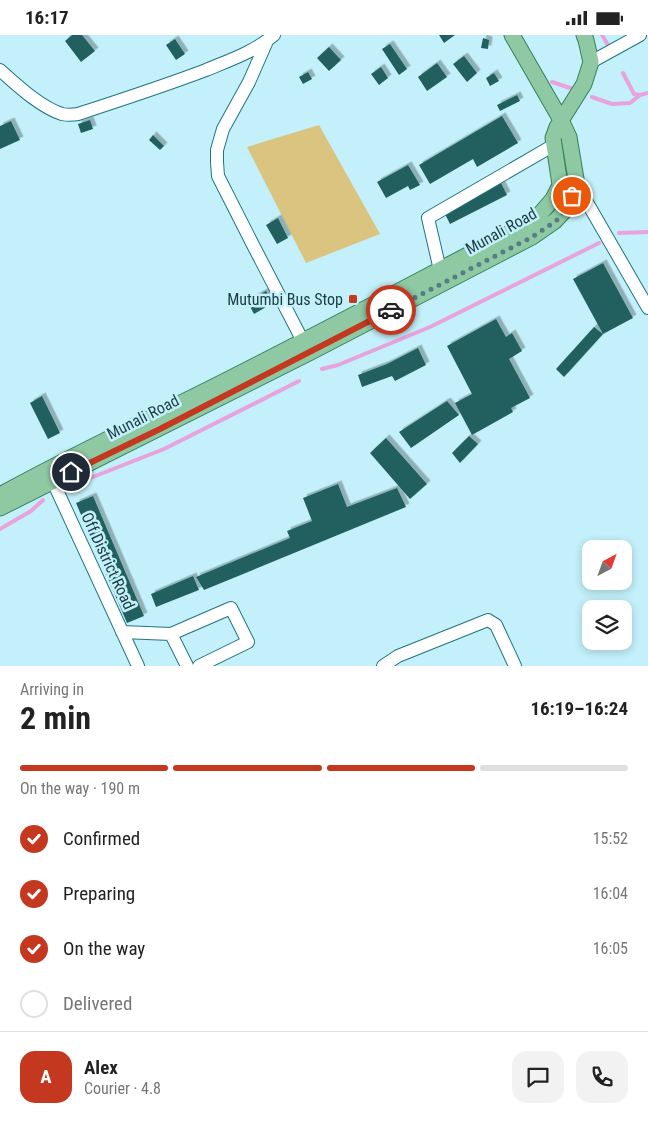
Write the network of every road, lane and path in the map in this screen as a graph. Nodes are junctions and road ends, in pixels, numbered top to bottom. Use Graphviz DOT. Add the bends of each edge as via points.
graph roads {
  1 [pos="512,35"];
  2 [pos="584,35"];
  3 [pos="640,35"];
  4 [pos="270,38"];
  5 [pos="591,62"];
  6 [pos="0,70"];
  7 [pos="561,120"];
  8 [pos="554,145"];
  9 [pos="576,185"];
  10 [pos="440,269"];
  11 [pos="648,308"];
  12 [pos="306,347"];
  13 [pos="50,475"];
  14 [pos="0,495"];
  15 [pos="0,508"];
  16 [pos="122,631"];
  17 [pos="171,634"];
  18 [pos="138,666"];
  19 [pos="187,666"];
  20 [pos="199,666"];
  21 [pos="383,666"];
  22 [pos="514,666"];
  1 -- 7 [label="main road"];
  2 -- 5 [label="main road"];
  3 -- 5 [label="street"];
  4 -- 6 [label="street" via="246,54 78,114 61,114 45,105"];
  4 -- 12 [label="street" via="223,129 217,150 218,175"];
  5 -- 7 [label="main road" via="584,84"];
  7 -- 8 [label="main road, Munali Road" via="553,137"];
  7 -- 9 [label="main road, Munali Road" via="569,137"];
  8 -- 10 [label="main road, Munali Road" via="560,185 540,214"];
  8 -- 10 [label="street" via="428,218"];
  9 -- 11 [label="street"];
  9 -- 12 [label="main road, Munali Road" via="568,207 556,221 532,237"];
  10 -- 12 [label="main road, Munali Road"];
  12 -- 13 [label="main road, Munali Road" via="138,425"];
  13 -- 14 [label="main road, Munali Road"];
  13 -- 15 [label="main road, Munali Road"];
  13 -- 16 [label="street, Off District Road"];
  16 -- 17 [label="street"];
  16 -- 18 [label="street, Off District Road"];
  17 -- 19 [label="street"];
  17 -- 20 [label="street" via="231,608 248,642"];
  21 -- 22 [label="street" via="398,656 488,620 496,625"];
}
